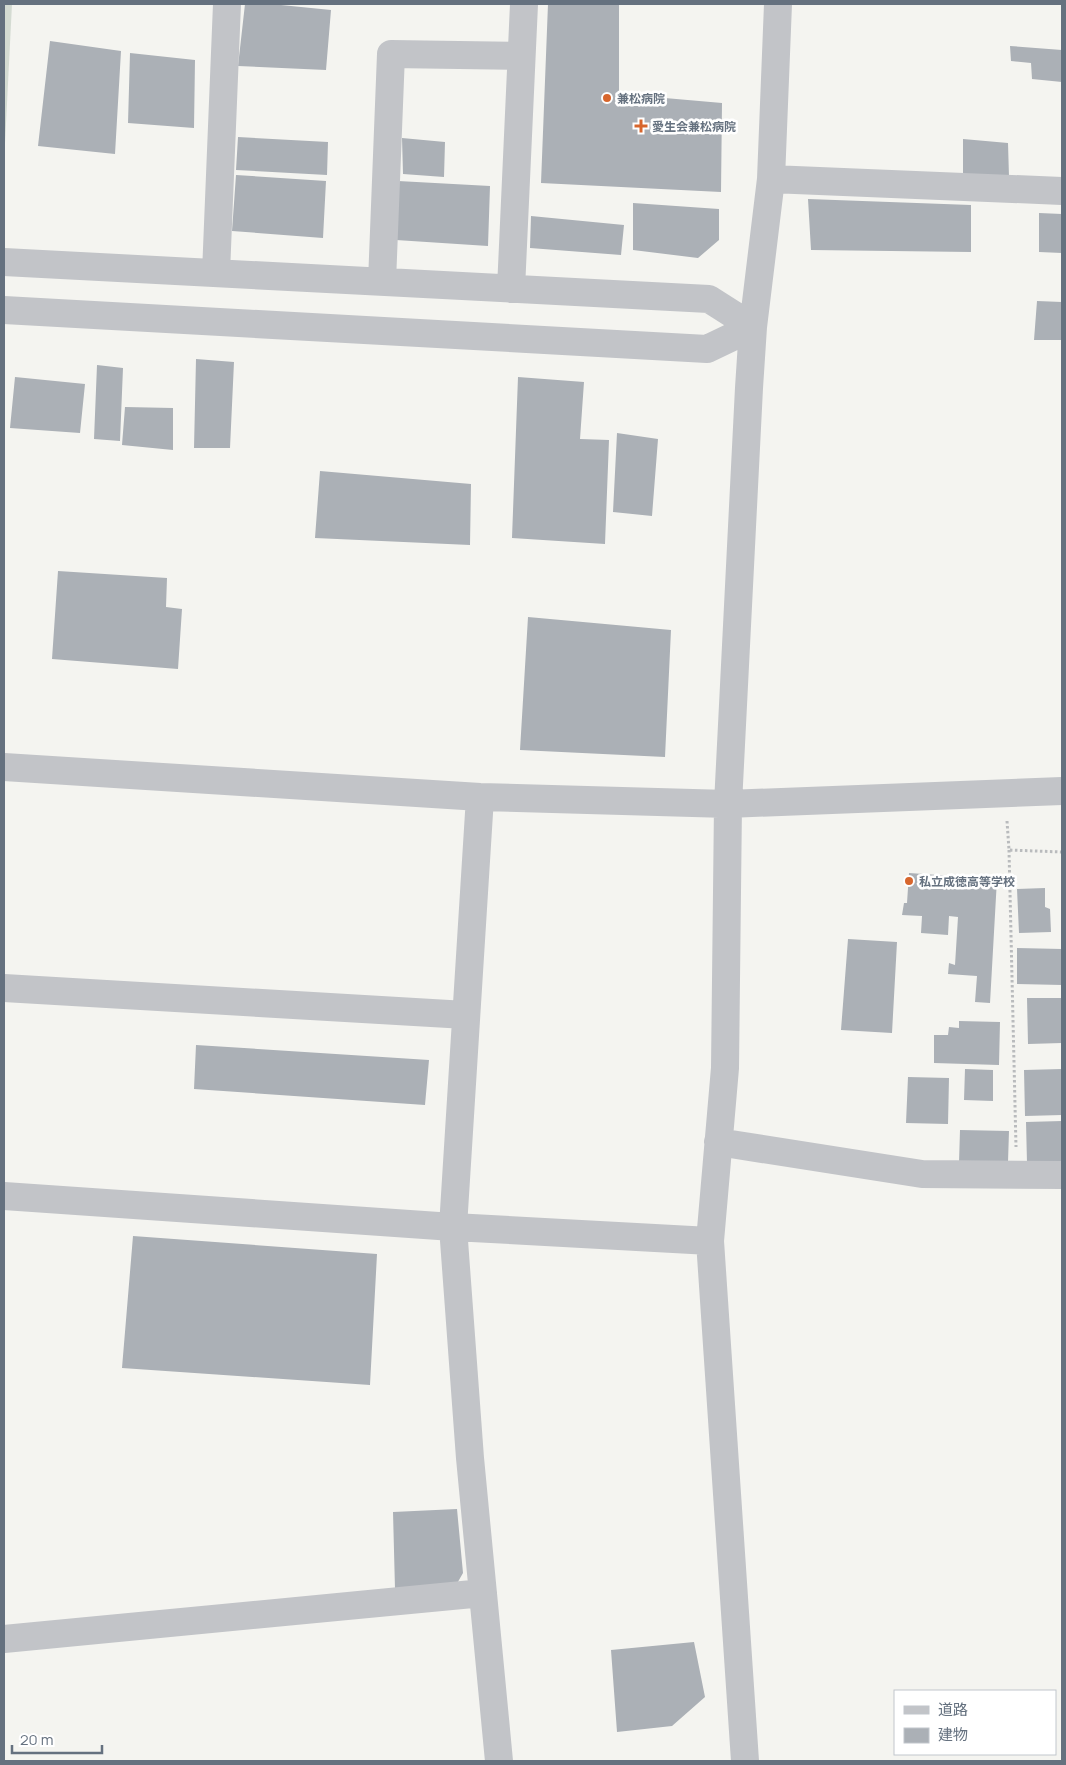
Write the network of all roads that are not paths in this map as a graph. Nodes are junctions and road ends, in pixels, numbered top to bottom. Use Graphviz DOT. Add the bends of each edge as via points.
graph roads {
  1 [pos="227,4"];
  2 [pos="524,4"];
  3 [pos="778,4"];
  4 [pos="521,56"];
  5 [pos="771,179"];
  6 [pos="1062,191"];
  7 [pos="4,262"];
  8 [pos="216,273"];
  9 [pos="382,282"];
  10 [pos="511,289"];
  11 [pos="4,310"];
  12 [pos="753,327"];
  13 [pos="4,766"];
  14 [pos="1062,791"];
  15 [pos="480,797"];
  16 [pos="728,804"];
  17 [pos="4,988"];
  18 [pos="466,1015"];
  19 [pos="718,1142"];
  20 [pos="1062,1175"];
  21 [pos="4,1196"];
  22 [pos="452,1227"];
  23 [pos="710,1241"];
  24 [pos="483,1593"];
  25 [pos="4,1639"];
  26 [pos="499,1761"];
  27 [pos="745,1761"];
  1 -- 8 [label="street"];
  2 -- 4 [label="street"];
  3 -- 5 [label="street"];
  4 -- 9 [label="street" via="391,54"];
  4 -- 10 [label="street"];
  5 -- 6 [label="street"];
  5 -- 12 [label="street"];
  7 -- 8 [label="street"];
  8 -- 9 [label="street"];
  9 -- 10 [label="street"];
  10 -- 12 [label="street" via="709,300"];
  11 -- 12 [label="street" via="707,348"];
  12 -- 16 [label="street"];
  13 -- 15 [label="street"];
  14 -- 16 [label="street"];
  15 -- 16 [label="street"];
  15 -- 18 [label="street"];
  16 -- 19 [label="street" via="725,1068"];
  17 -- 18 [label="street"];
  18 -- 22 [label="street"];
  19 -- 20 [label="street" via="922,1174"];
  19 -- 23 [label="street"];
  21 -- 22 [label="street"];
  22 -- 23 [label="street"];
  22 -- 24 [label="street"];
  23 -- 27 [label="street"];
  24 -- 25 [label="street"];
  24 -- 26 [label="street"];
}
